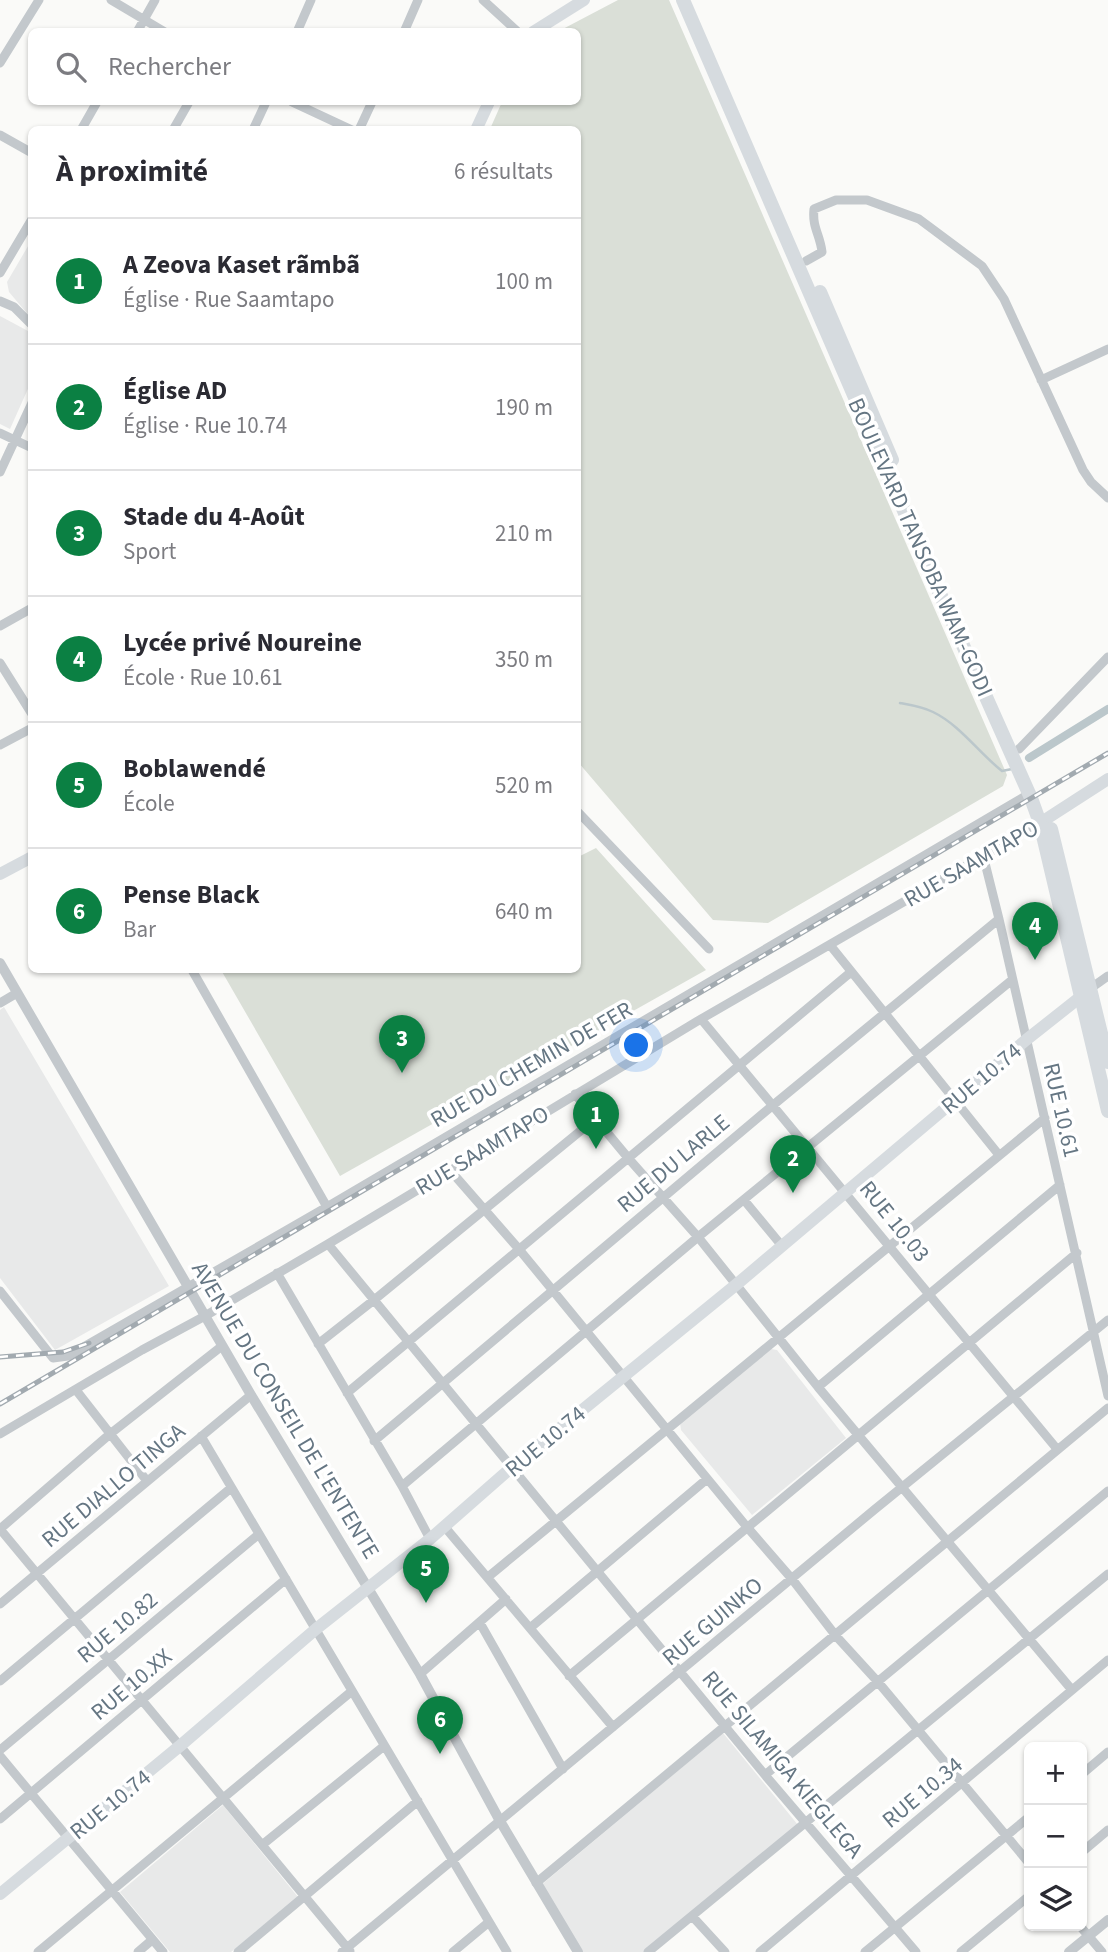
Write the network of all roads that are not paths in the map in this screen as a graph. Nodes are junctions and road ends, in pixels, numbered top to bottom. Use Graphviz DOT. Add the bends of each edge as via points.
graph roads {
  1 [pos="39,0"];
  2 [pos="111,0"];
  3 [pos="155,0"];
  4 [pos="311,0"];
  5 [pos="418,0"];
  6 [pos="483,0"];
  7 [pos="584,0"];
  8 [pos="683,0"];
  9 [pos="691,0"];
  10 [pos="144,19"];
  11 [pos="139,28"];
  12 [pos="159,28"];
  13 [pos="299,28"];
  14 [pos="406,28"];
  15 [pos="514,28"];
  16 [pos="539,28"];
  17 [pos="0,64"];
  18 [pos="95,105"];
  19 [pos="188,105"];
  20 [pos="265,105"];
  21 [pos="298,105"];
  22 [pos="371,105"];
  23 [pos="488,105"];
  24 [pos="83,126"];
  25 [pos="175,126"];
  26 [pos="255,126"];
  27 [pos="343,126"];
  28 [pos="361,126"];
  29 [pos="478,126"];
  30 [pos="0,135"];
  31 [pos="28,151"];
  32 [pos="28,226"];
  33 [pos="806,261"];
  34 [pos="0,273"];
  35 [pos="0,301"];
  36 [pos="28,321"];
  37 [pos="1108,349"];
  38 [pos="1041,380"];
  39 [pos="28,412"];
  40 [pos="0,432"];
  41 [pos="15,440"];
  42 [pos="28,446"];
  43 [pos="0,471"];
  44 [pos="1108,498"];
  45 [pos="28,610"];
  46 [pos="0,626"];
  47 [pos="1108,657"];
  48 [pos="0,663"];
  49 [pos="28,708"];
  50 [pos="28,730"];
  51 [pos="0,745"];
  52 [pos="1018,749"];
  53 [pos="1108,779"];
  54 [pos="1030,794"];
  55 [pos="581,815"];
  56 [pos="1044,820"];
  57 [pos="983,855"];
  58 [pos="28,859"];
  59 [pos="0,874"];
  60 [pos="999,919"];
  61 [pos="830,945"];
  62 [pos="709,949"];
  63 [pos="0,963"];
  64 [pos="851,972"];
  65 [pos="194,973"];
  66 [pos="1108,976"];
  67 [pos="1012,980"];
  68 [pos="1086,992"];
  69 [pos="17,993"];
  70 [pos="0,1003"];
  71 [pos="884,1013"];
  72 [pos="702,1019"];
  73 [pos="1026,1040"];
  74 [pos="919,1057"];
  75 [pos="1108,1062"];
  76 [pos="738,1065"];
  77 [pos="575,1094"];
  78 [pos="956,1101"];
  79 [pos="772,1106"];
  80 [pos="1108,1111"];
  81 [pos="1045,1118"];
  82 [pos="595,1119"];
  83 [pos="808,1148"];
  84 [pos="999,1155"];
  85 [pos="629,1159"];
  86 [pos="449,1170"];
  87 [pos="1060,1185"];
  88 [pos="846,1192"];
  89 [pos="664,1197"];
  90 [pos="744,1200"];
  91 [pos="327,1207"];
  92 [pos="484,1208"];
  93 [pos="698,1237"];
  94 [pos="328,1244"];
  95 [pos="782,1246"];
  96 [pos="889,1246"];
  97 [pos="518,1248"];
  98 [pos="1077,1253"];
  99 [pos="277,1273"];
  100 [pos="737,1284"];
  101 [pos="187,1286"];
  102 [pos="550,1290"];
  103 [pos="0,1291"];
  104 [pos="929,1294"];
  105 [pos="374,1300"];
  106 [pos="205,1316"];
  107 [pos="1108,1320"];
  108 [pos="587,1332"];
  109 [pos="1094,1332"];
  110 [pos="777,1337"];
  111 [pos="409,1341"];
  112 [pos="969,1342"];
  113 [pos="318,1344"];
  114 [pos="222,1346"];
  115 [pos="623,1376"];
  116 [pos="442,1384"];
  117 [pos="818,1387"];
  118 [pos="76,1390"];
  119 [pos="347,1393"];
  120 [pos="251,1395"];
  121 [pos="1014,1396"];
  122 [pos="1108,1396"];
  123 [pos="1108,1408"];
  124 [pos="475,1424"];
  125 [pos="666,1429"];
  126 [pos="0,1434"];
  127 [pos="110,1434"];
  128 [pos="859,1435"];
  129 [pos="201,1436"];
  130 [pos="374,1441"];
  131 [pos="1057,1449"];
  132 [pos="511,1468"];
  133 [pos="707,1479"];
  134 [pos="147,1481"];
  135 [pos="402,1486"];
  136 [pos="231,1488"];
  137 [pos="902,1488"];
  138 [pos="1108,1491"];
  139 [pos="555,1521"];
  140 [pos="444,1526"];
  141 [pos="747,1527"];
  142 [pos="0,1529"];
  143 [pos="259,1534"];
  144 [pos="429,1539"];
  145 [pos="948,1541"];
  146 [pos="597,1571"];
  147 [pos="38,1574"];
  148 [pos="1108,1574"];
  149 [pos="488,1577"];
  150 [pos="286,1579"];
  151 [pos="792,1579"];
  152 [pos="368,1587"];
  153 [pos="989,1589"];
  154 [pos="506,1599"];
  155 [pos="0,1604"];
  156 [pos="638,1619"];
  157 [pos="76,1620"];
  158 [pos="480,1623"];
  159 [pos="530,1628"];
  160 [pos="316,1629"];
  161 [pos="836,1636"];
  162 [pos="1029,1639"];
  163 [pos="108,1659"];
  164 [pos="1108,1661"];
  165 [pos="681,1672"];
  166 [pos="420,1674"];
  167 [pos="569,1676"];
  168 [pos="0,1681"];
  169 [pos="878,1682"];
  170 [pos="1072,1690"];
  171 [pos="352,1691"];
  172 [pos="142,1700"];
  173 [pos="725,1725"];
  174 [pos="613,1727"];
  175 [pos="918,1730"];
  176 [pos="181,1745"];
  177 [pos="384,1746"];
  178 [pos="0,1750"];
  179 [pos="1108,1752"];
  180 [pos="0,1756"];
  181 [pos="563,1769"];
  182 [pos="1087,1770"];
  183 [pos="765,1775"];
  184 [pos="964,1783"];
  185 [pos="31,1794"];
  186 [pos="223,1799"];
  187 [pos="418,1801"];
  188 [pos="0,1819"];
  189 [pos="500,1821"];
  190 [pos="1024,1821"];
  191 [pos="808,1822"];
  192 [pos="1108,1829"];
  193 [pos="1007,1835"];
  194 [pos="69,1837"];
  195 [pos="262,1844"];
  196 [pos="1087,1848"];
  197 [pos="1024,1857"];
  198 [pos="453,1860"];
  199 [pos="851,1876"];
  200 [pos="536,1883"];
  201 [pos="113,1890"];
  202 [pos="0,1894"];
  203 [pos="306,1896"];
  204 [pos="1024,1900"];
  205 [pos="692,1916"];
  206 [pos="1108,1920"];
  207 [pos="489,1922"];
  208 [pos="896,1927"];
  209 [pos="1084,1931"];
  210 [pos="1088,1936"];
  211 [pos="152,1940"];
  212 [pos="347,1950"];
  213 [pos="38,1952"];
  214 [pos="138,1952"];
  215 [pos="163,1952"];
  216 [pos="237,1952"];
  217 [pos="453,1952"];
  218 [pos="508,1952"];
  219 [pos="578,1952"];
  220 [pos="648,1952"];
  221 [pos="725,1952"];
  222 [pos="760,1952"];
  223 [pos="866,1952"];
  224 [pos="916,1952"];
  225 [pos="961,1952"];
  226 [pos="1069,1952"];
  227 [pos="1102,1952"];
  1 -- 17 [label="street"];
  2 -- 10 [label="street"];
  3 -- 10 [label="street"];
  4 -- 13 [label="street"];
  5 -- 14 [label="street"];
  6 -- 15 [label="street"];
  7 -- 16 [label="main road"];
  8 -- 54 [label="main road, BOULEVARD TANSOBA WAM-GODI"];
  9 -- 33 [label="main road, BOULEVARD TANSOBA WAM-GODI"];
  10 -- 11 [label="street"];
  10 -- 12 [label="street"];
  18 -- 24 [label="street"];
  19 -- 25 [label="street"];
  20 -- 26 [label="street"];
  21 -- 27 [label="street"];
  22 -- 28 [label="street"];
  23 -- 29 [label="main road"];
  30 -- 31 [label="street"];
  32 -- 34 [label="street"];
  33 -- 38 [label="street" via="822,252 814,209 836,200 867,200 919,219 982,266 1004,299"];
  33 -- 52 [label="main road, BOULEVARD TANSOBA WAM-GODI"];
  35 -- 36 [label="street"];
  37 -- 38 [label="street"];
  38 -- 44 [label="street" via="1083,470"];
  39 -- 41 [label="street"];
  40 -- 41 [label="street"];
  41 -- 42 [label="street"];
  41 -- 43 [label="street"];
  45 -- 46 [label="street"];
  47 -- 52 [label="street"];
  48 -- 49 [label="street"];
  50 -- 51 [label="street"];
  52 -- 56 [label="main road, BOULEVARD TANSOBA WAM-GODI"];
  53 -- 56 [label="main road, RUE SAAMTAPO"];
  54 -- 56 [label="main road, BOULEVARD TANSOBA WAM-GODI"];
  54 -- 91 [label="street, RUE DU CHEMIN DE FER"];
  55 -- 62 [label="street"];
  56 -- 57 [label="street, RUE SAAMTAPO"];
  56 -- 68 [label="main road, BOULEVARD TANSOBA WAM-GODI"];
  57 -- 60 [label="street, RUE 10.61"];
  57 -- 61 [label="street, RUE SAAMTAPO"];
  58 -- 59 [label="main road"];
  60 -- 67 [label="street, RUE 10.61"];
  60 -- 71 [label="street, RUE DU LARLE"];
  61 -- 64 [label="street"];
  61 -- 72 [label="street, RUE SAAMTAPO"];
  63 -- 69 [label="street, AVENUE DU CONSEIL DE L'ENTENTE"];
  64 -- 71 [label="street"];
  64 -- 76 [label="street"];
  65 -- 91 [label="street"];
  66 -- 68 [label="street"];
  67 -- 73 [label="street, RUE 10.61"];
  67 -- 74 [label="street"];
  68 -- 73 [label="main road, RUE 10.74"];
  68 -- 75 [label="main road, BOULEVARD TANSOBA WAM-GODI"];
  68 -- 80 [label="main road, BOULEVARD TANSOBA WAM-GODI"];
  69 -- 70 [label="street"];
  69 -- 101 [label="street, AVENUE DU CONSEIL DE L'ENTENTE"];
  71 -- 74 [label="street"];
  71 -- 79 [label="street, RUE DU LARLE"];
  72 -- 76 [label="street, RUE 10.03"];
  72 -- 77 [label="street, RUE SAAMTAPO"];
  73 -- 78 [label="main road, RUE 10.74"];
  73 -- 81 [label="street, RUE 10.61"];
  74 -- 78 [label="street"];
  74 -- 83 [label="street"];
  76 -- 79 [label="street, RUE 10.03"];
  76 -- 85 [label="street"];
  77 -- 82 [label="street"];
  77 -- 86 [label="street, RUE SAAMTAPO"];
  78 -- 84 [label="street"];
  78 -- 88 [label="main road, RUE 10.74"];
  79 -- 83 [label="street, RUE 10.03"];
  79 -- 89 [label="street, RUE DU LARLE"];
  81 -- 84 [label="street"];
  81 -- 87 [label="street, RUE 10.61"];
  82 -- 85 [label="street"];
  82 -- 92 [label="street"];
  83 -- 88 [label="street, RUE 10.03"];
  83 -- 90 [label="street"];
  84 -- 96 [label="street"];
  85 -- 89 [label="street"];
  85 -- 97 [label="street"];
  86 -- 92 [label="street"];
  86 -- 94 [label="street, RUE SAAMTAPO"];
  87 -- 98 [label="street, RUE 10.61"];
  87 -- 104 [label="street"];
  88 -- 95 [label="main road, RUE 10.74"];
  88 -- 96 [label="street, RUE 10.03"];
  89 -- 93 [label="street"];
  89 -- 102 [label="street, RUE DU LARLE"];
  90 -- 93 [label="street"];
  90 -- 95 [label="street"];
  91 -- 101 [label="street, RUE DU CHEMIN DE FER"];
  92 -- 97 [label="street"];
  92 -- 105 [label="street"];
  93 -- 100 [label="street"];
  93 -- 108 [label="street"];
  94 -- 99 [label="street, RUE SAAMTAPO"];
  94 -- 105 [label="street, RUE SILAMIGA KIEGLEGA"];
  95 -- 100 [label="main road, RUE 10.74"];
  96 -- 104 [label="street, RUE 10.03"];
  96 -- 110 [label="street"];
  97 -- 102 [label="street"];
  97 -- 111 [label="street"];
  98 -- 109 [label="street, RUE 10.61"];
  98 -- 112 [label="street"];
  99 -- 106 [label="street, RUE SAAMTAPO"];
  99 -- 113 [label="street"];
  100 -- 110 [label="street"];
  100 -- 115 [label="main road, RUE 10.74"];
  101 -- 103 [label="street, RUE DU CHEMIN DE FER" via="56,1359"];
  101 -- 106 [label="street, AVENUE DU CONSEIL DE L'ENTENTE"];
  102 -- 108 [label="street"];
  102 -- 116 [label="street, RUE DU LARLE"];
  104 -- 112 [label="street, RUE 10.03"];
  104 -- 117 [label="street"];
  105 -- 111 [label="street, RUE SILAMIGA KIEGLEGA"];
  105 -- 113 [label="street"];
  106 -- 114 [label="street, AVENUE DU CONSEIL DE L'ENTENTE"];
  106 -- 118 [label="street, RUE SAAMTAPO"];
  107 -- 109 [label="street, RUE GUINKO"];
  108 -- 115 [label="street"];
  108 -- 124 [label="street"];
  109 -- 121 [label="street, RUE GUINKO"];
  109 -- 122 [label="street, RUE 10.61"];
  110 -- 117 [label="street"];
  110 -- 125 [label="street"];
  111 -- 116 [label="street, RUE SILAMIGA KIEGLEGA"];
  111 -- 119 [label="street"];
  112 -- 121 [label="street, RUE 10.03"];
  112 -- 128 [label="street"];
  113 -- 119 [label="street"];
  114 -- 120 [label="street, AVENUE DU CONSEIL DE L'ENTENTE"];
  114 -- 127 [label="street"];
  115 -- 125 [label="street"];
  115 -- 132 [label="main road, RUE 10.74"];
  116 -- 124 [label="street, RUE SILAMIGA KIEGLEGA"];
  116 -- 130 [label="street, RUE DU LARLE"];
  117 -- 128 [label="street"];
  118 -- 126 [label="street, RUE SAAMTAPO"];
  118 -- 127 [label="street"];
  119 -- 130 [label="street"];
  120 -- 129 [label="street, RUE DIALLO TINGA"];
  120 -- 152 [label="street, AVENUE DU CONSEIL DE L'ENTENTE"];
  121 -- 131 [label="street, RUE 10.03"];
  121 -- 137 [label="street, RUE GUINKO"];
  123 -- 131 [label="street"];
  124 -- 132 [label="street, RUE SILAMIGA KIEGLEGA"];
  124 -- 135 [label="street"];
  125 -- 133 [label="street"];
  125 -- 139 [label="street"];
  127 -- 134 [label="street"];
  127 -- 142 [label="street"];
  128 -- 137 [label="street"];
  128 -- 141 [label="street"];
  129 -- 134 [label="street, RUE DIALLO TINGA"];
  129 -- 136 [label="street"];
  130 -- 135 [label="street"];
  131 -- 145 [label="street"];
  132 -- 139 [label="street, RUE SILAMIGA KIEGLEGA"];
  132 -- 140 [label="main road, RUE 10.74"];
  133 -- 141 [label="street"];
  133 -- 146 [label="street"];
  134 -- 147 [label="street, RUE DIALLO TINGA"];
  135 -- 144 [label="street"];
  136 -- 143 [label="street"];
  136 -- 157 [label="street"];
  137 -- 145 [label="street"];
  137 -- 151 [label="street, RUE GUINKO"];
  138 -- 153 [label="street"];
  139 -- 146 [label="street, RUE SILAMIGA KIEGLEGA"];
  139 -- 149 [label="street"];
  140 -- 144 [label="main road, RUE 10.74"];
  140 -- 149 [label="street"];
  141 -- 151 [label="street"];
  141 -- 156 [label="street"];
  142 -- 147 [label="street"];
  143 -- 150 [label="street"];
  143 -- 163 [label="street, RUE 10.82"];
  144 -- 152 [label="main road, RUE 10.74"];
  145 -- 153 [label="street"];
  145 -- 161 [label="street"];
  146 -- 156 [label="street, RUE SILAMIGA KIEGLEGA"];
  146 -- 159 [label="street"];
  147 -- 155 [label="street, RUE DIALLO TINGA"];
  147 -- 157 [label="street"];
  148 -- 162 [label="street"];
  149 -- 154 [label="street"];
  150 -- 160 [label="street"];
  150 -- 172 [label="street, RUE 10.XX"];
  151 -- 161 [label="street"];
  151 -- 165 [label="street, RUE GUINKO"];
  152 -- 160 [label="main road, RUE 10.74"];
  152 -- 166 [label="street, AVENUE DU CONSEIL DE L'ENTENTE"];
  153 -- 162 [label="street"];
  153 -- 169 [label="street"];
  154 -- 158 [label="street"];
  154 -- 159 [label="street"];
  156 -- 165 [label="street, RUE SILAMIGA KIEGLEGA"];
  156 -- 167 [label="street"];
  157 -- 163 [label="street"];
  157 -- 168 [label="street"];
  158 -- 166 [label="street"];
  158 -- 181 [label="street"];
  159 -- 167 [label="street"];
  160 -- 171 [label="street"];
  160 -- 176 [label="main road, RUE 10.74"];
  161 -- 169 [label="street"];
  161 -- 173 [label="street"];
  162 -- 170 [label="street"];
  162 -- 175 [label="street"];
  163 -- 172 [label="street"];
  163 -- 178 [label="street, RUE 10.82"];
  164 -- 170 [label="street, RUE 10.34"];
  165 -- 173 [label="street, RUE SILAMIGA KIEGLEGA"];
  165 -- 174 [label="street, RUE GUINKO"];
  166 -- 189 [label="street, AVENUE DU CONSEIL DE L'ENTENTE"];
  167 -- 174 [label="street"];
  169 -- 175 [label="street"];
  169 -- 183 [label="street"];
  170 -- 184 [label="street, RUE 10.34"];
  171 -- 177 [label="street"];
  171 -- 186 [label="street"];
  172 -- 176 [label="street"];
  172 -- 185 [label="street, RUE 10.XX"];
  173 -- 183 [label="street, RUE SILAMIGA KIEGLEGA"];
  173 -- 200 [label="street"];
  174 -- 181 [label="street, RUE GUINKO"];
  175 -- 184 [label="street"];
  175 -- 191 [label="street"];
  176 -- 186 [label="street"];
  176 -- 194 [label="main road, RUE 10.74"];
  177 -- 187 [label="street"];
  177 -- 195 [label="street"];
  179 -- 182 [label="street"];
  180 -- 185 [label="street"];
  181 -- 189 [label="street, RUE GUINKO"];
  183 -- 191 [label="street, RUE SILAMIGA KIEGLEGA"];
  184 -- 193 [label="street"];
  184 -- 199 [label="street, RUE 10.34"];
  185 -- 188 [label="street, RUE 10.XX"];
  185 -- 194 [label="street"];
  186 -- 195 [label="street"];
  186 -- 201 [label="street"];
  187 -- 198 [label="street"];
  187 -- 203 [label="street"];
  189 -- 198 [label="street, RUE GUINKO"];
  189 -- 200 [label="street, AVENUE DU CONSEIL DE L'ENTENTE"];
  190 -- 193 [label="street"];
  191 -- 199 [label="street, RUE SILAMIGA KIEGLEGA"];
  191 -- 205 [label="street"];
  192 -- 196 [label="street"];
  193 -- 197 [label="street"];
  193 -- 208 [label="street"];
  194 -- 201 [label="street"];
  194 -- 202 [label="main road, RUE 10.74"];
  195 -- 203 [label="street"];
  198 -- 207 [label="street"];
  198 -- 212 [label="street, RUE GUINKO"];
  199 -- 208 [label="street, RUE SILAMIGA KIEGLEGA"];
  199 -- 222 [label="street, RUE 10.34"];
  200 -- 219 [label="street, AVENUE DU CONSEIL DE L'ENTENTE"];
  201 -- 211 [label="street"];
  201 -- 213 [label="street"];
  203 -- 212 [label="street"];
  203 -- 216 [label="street"];
  204 -- 225 [label="street"];
  205 -- 220 [label="street"];
  205 -- 221 [label="street"];
  206 -- 210 [label="street"];
  207 -- 217 [label="street"];
  207 -- 218 [label="street"];
  208 -- 223 [label="street"];
  208 -- 224 [label="street, RUE SILAMIGA KIEGLEGA"];
  209 -- 210 [label="street"];
  210 -- 226 [label="street"];
  210 -- 227 [label="street"];
  211 -- 214 [label="street"];
  211 -- 215 [label="street"];
}
